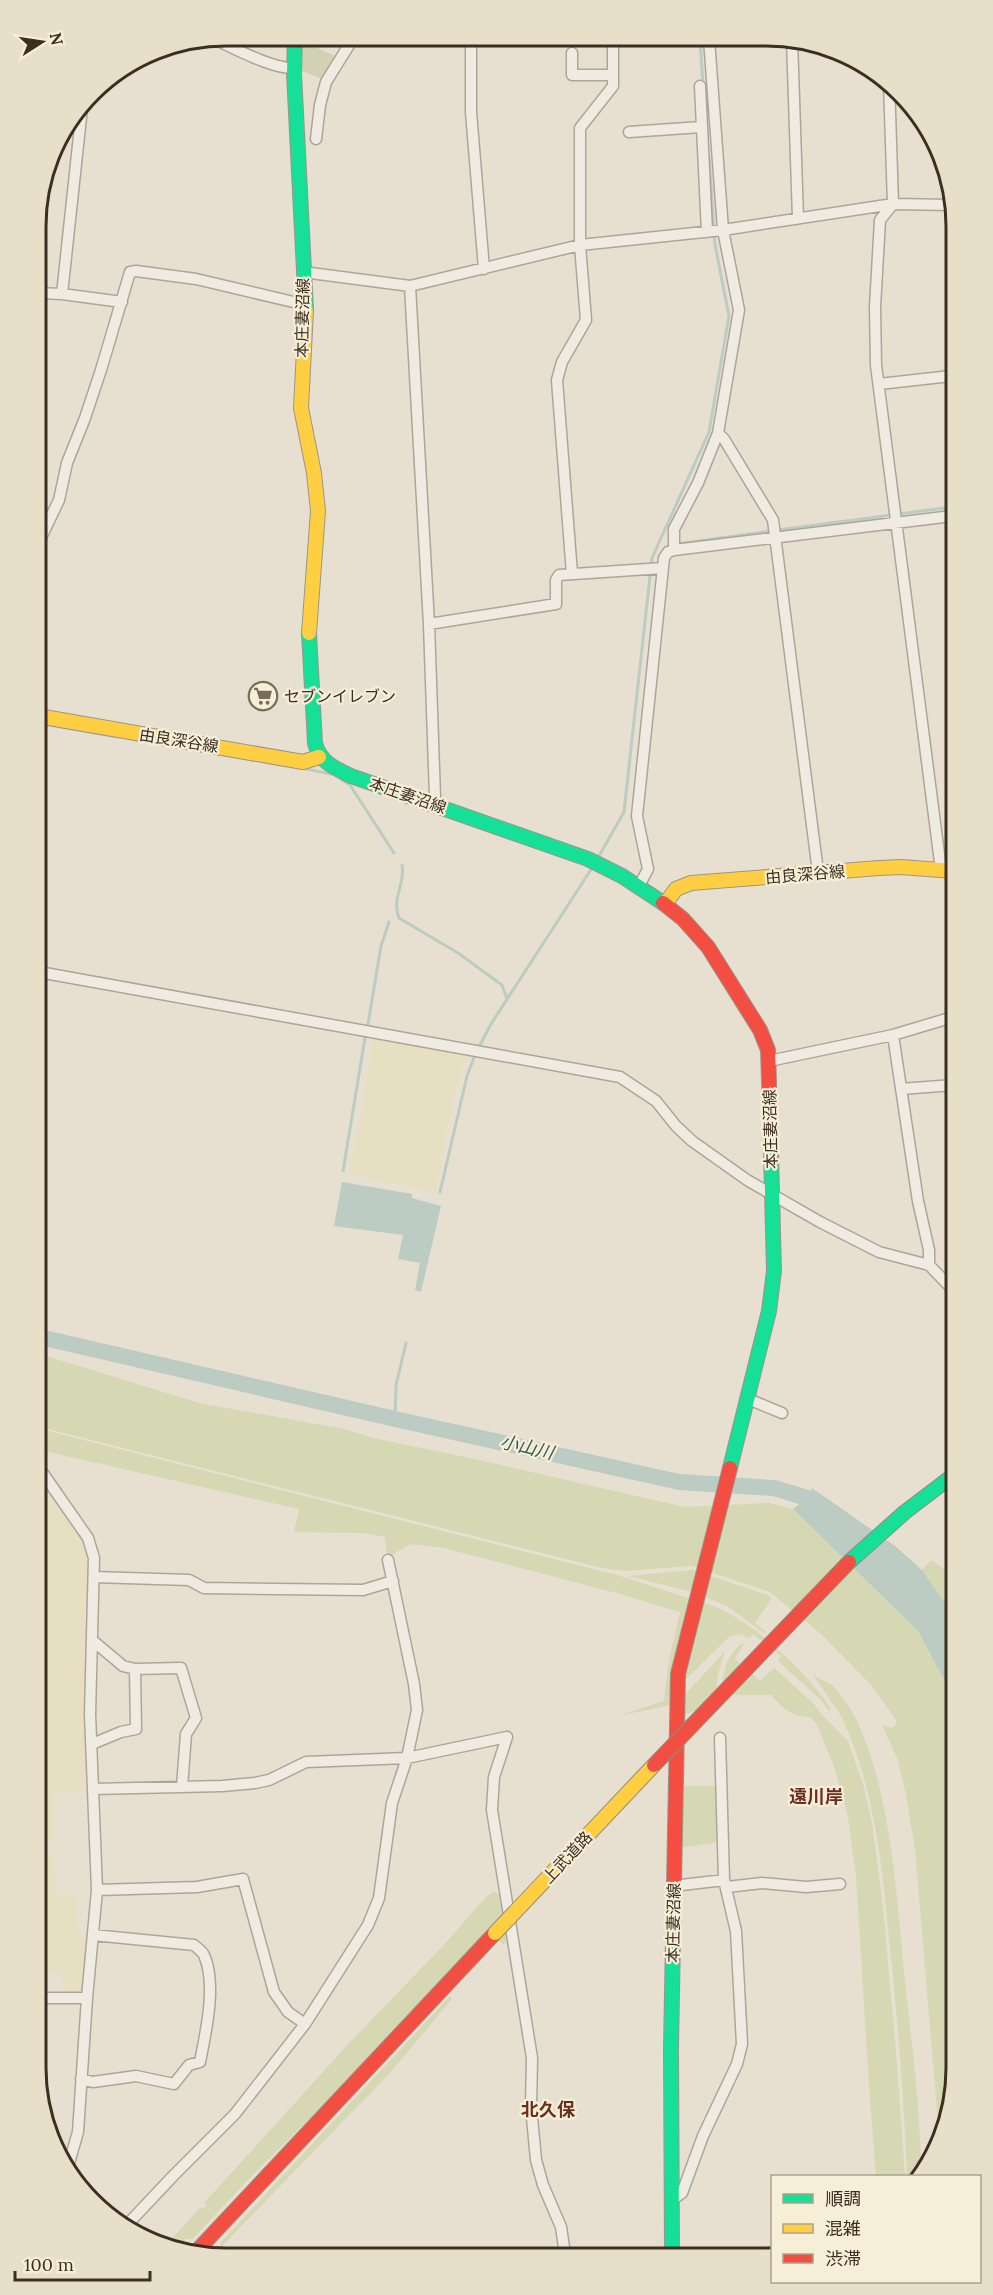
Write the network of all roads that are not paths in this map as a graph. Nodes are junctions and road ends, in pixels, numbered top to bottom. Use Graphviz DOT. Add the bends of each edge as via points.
graph roads {
  1 [pos="612,46"];
  2 [pos="710,46"];
  3 [pos="231,47"];
  4 [pos="295,47"];
  5 [pos="348,47"];
  6 [pos="471,47"];
  7 [pos="792,49"];
  8 [pos="572,53"];
  9 [pos="294,68"];
  10 [pos="613,75"];
  11 [pos="700,86"];
  12 [pos="889,95"];
  13 [pos="81,121"];
  14 [pos="701,127"];
  15 [pos="629,132"];
  16 [pos="316,139"];
  17 [pos="893,204"];
  18 [pos="945,205"];
  19 [pos="798,218"];
  20 [pos="723,230"];
  21 [pos="707,232"];
  22 [pos="580,245"];
  23 [pos="484,269"];
  24 [pos="303,272"];
  25 [pos="410,286"];
  26 [pos="47,293"];
  27 [pos="62,294"];
  28 [pos="122,302"];
  29 [pos="306,305"];
  30 [pos="946,377"];
  31 [pos="879,384"];
  32 [pos="718,433"];
  33 [pos="946,517"];
  34 [pos="897,521"];
  35 [pos="47,527"];
  36 [pos="776,537"];
  37 [pos="674,546"];
  38 [pos="663,568"];
  39 [pos="572,574"];
  40 [pos="429,624"];
  41 [pos="47,718"];
  42 [pos="319,757"];
  43 [pos="433,803"];
  44 [pos="946,864"];
  45 [pos="946,871"];
  46 [pos="818,872"];
  47 [pos="639,886"];
  48 [pos="665,904"];
  49 [pos="47,973"];
  50 [pos="946,1019"];
  51 [pos="893,1035"];
  52 [pos="769,1061"];
  53 [pos="946,1086"];
  54 [pos="901,1089"];
  55 [pos="772,1195"];
  56 [pos="929,1265"];
  57 [pos="946,1283"];
  58 [pos="747,1403"];
  59 [pos="782,1413"];
  60 [pos="46,1478"];
  61 [pos="946,1480"];
  62 [pos="388,1560"];
  63 [pos="94,1577"];
  64 [pos="393,1581"];
  65 [pos="92,1640"];
  66 [pos="135,1669"];
  67 [pos="720,1738"];
  68 [pos="92,1744"];
  69 [pos="407,1758"];
  70 [pos="182,1787"];
  71 [pos="93,1789"];
  72 [pos="726,1883"];
  73 [pos="840,1884"];
  74 [pos="673,1886"];
  75 [pos="97,1890"];
  76 [pos="93,1935"];
  77 [pos="46,1998"];
  78 [pos="87,1998"];
  79 [pos="305,2024"];
  80 [pos="81,2079"];
  81 [pos="71,2157"];
  82 [pos="672,2200"];
  83 [pos="131,2221"];
  84 [pos="201,2247"];
  85 [pos="564,2248"];
  86 [pos="672,2248"];
  1 -- 10 [label="street"];
  2 -- 20 [label="street"];
  3 -- 9 [label="street"];
  4 -- 9 [label="main road, 本庄妻沼線"];
  5 -- 16 [label="street" via="326,82"];
  6 -- 23 [label="street" via="471,112"];
  7 -- 19 [label="street"];
  8 -- 10 [label="street" via="572,75"];
  9 -- 24 [label="main road, 本庄妻沼線"];
  10 -- 22 [label="street" via="613,86 580,128"];
  11 -- 14 [label="street"];
  12 -- 17 [label="street"];
  13 -- 27 [label="street"];
  14 -- 15 [label="street"];
  14 -- 21 [label="street"];
  17 -- 18 [label="street"];
  17 -- 19 [label="street"];
  17 -- 31 [label="street" via="880,220 875,307"];
  19 -- 20 [label="street"];
  20 -- 21 [label="street"];
  20 -- 32 [label="street" via="739,310"];
  21 -- 22 [label="street"];
  22 -- 23 [label="street"];
  22 -- 39 [label="street" via="586,320 562,362 557,380"];
  23 -- 25 [label="street"];
  24 -- 25 [label="street"];
  24 -- 29 [label="main road, 本庄妻沼線"];
  25 -- 40 [label="street"];
  26 -- 27 [label="street"];
  27 -- 28 [label="street"];
  28 -- 29 [label="street" via="130,272 136,271 196,279"];
  28 -- 35 [label="street" via="67,462 59,500"];
  29 -- 42 [label="main road, 本庄妻沼線" via="301,408 317,502 309,636"];
  30 -- 31 [label="street"];
  31 -- 34 [label="street"];
  32 -- 36 [label="street" via="769,512"];
  32 -- 37 [label="street" via="674,529"];
  33 -- 34 [label="street"];
  34 -- 36 [label="street"];
  34 -- 44 [label="street"];
  36 -- 37 [label="street"];
  36 -- 46 [label="street"];
  37 -- 38 [label="street" via="666,554"];
  38 -- 39 [label="street"];
  38 -- 47 [label="street" via="637,816 648,869"];
  39 -- 40 [label="street" via="559,575 556,580 556,604"];
  40 -- 43 [label="street"];
  41 -- 42 [label="main road, 由良深谷線" via="303,762"];
  42 -- 43 [label="main road, 本庄妻沼線" via="351,776"];
  43 -- 47 [label="main road, 本庄妻沼線" via="588,859"];
  45 -- 46 [label="main road, 由良深谷線" via="901,867"];
  46 -- 48 [label="main road, 由良深谷線" via="691,883 676,889"];
  47 -- 48 [label="main road, 本庄妻沼線"];
  48 -- 52 [label="main road, 本庄妻沼線" via="694,931 720,964 759,1025"];
  49 -- 55 [label="street" via="611,1075 626,1080 656,1101 692,1141"];
  50 -- 51 [label="street"];
  51 -- 52 [label="street"];
  51 -- 54 [label="street"];
  52 -- 55 [label="main road, 本庄妻沼線"];
  53 -- 54 [label="street"];
  54 -- 56 [label="street"];
  55 -- 56 [label="street" via="879,1252"];
  55 -- 58 [label="main road, 本庄妻沼線" via="774,1271 765,1333"];
  56 -- 57 [label="street"];
  58 -- 59 [label="street"];
  58 -- 74 [label="main road, 本庄妻沼線" via="678,1674"];
  60 -- 63 [label="street" via="92,1546"];
  61 -- 84 [label="main road, 上武道路, bridge" via="880,1531 829,1581"];
  62 -- 64 [label="street"];
  63 -- 64 [label="street" via="189,1580 204,1588 363,1590"];
  63 -- 65 [label="street"];
  64 -- 69 [label="street" via="417,1710"];
  65 -- 66 [label="street" via="123,1666"];
  65 -- 68 [label="street"];
  66 -- 68 [label="street" via="136,1729"];
  66 -- 70 [label="street" via="181,1668 196,1718 186,1734"];
  67 -- 72 [label="street"];
  68 -- 71 [label="street"];
  69 -- 70 [label="street" via="306,1762 269,1780"];
  69 -- 79 [label="street" via="392,1803 379,1898 368,1925"];
  69 -- 85 [label="street" via="507,1737 494,1777 492,1810 532,2058 531,2115 536,2160 561,2227"];
  70 -- 71 [label="street"];
  71 -- 75 [label="street"];
  72 -- 73 [label="street" via="806,1887"];
  72 -- 74 [label="street"];
  72 -- 82 [label="street" via="736,1930 742,2044 682,2193"];
  74 -- 82 [label="main road, 本庄妻沼線"];
  75 -- 76 [label="street"];
  75 -- 79 [label="street" via="197,1887 243,1879 274,1992 288,2012"];
  76 -- 78 [label="street"];
  76 -- 80 [label="street" via="194,1945 204,1954 209,1978 209,2016 200,2062 189,2065 174,2084 136,2076 93,2082"];
  77 -- 78 [label="street"];
  78 -- 80 [label="street"];
  79 -- 83 [label="street" via="235,2114"];
  80 -- 81 [label="street" via="78,2132"];
  82 -- 86 [label="main road, 本庄妻沼線"];
}
